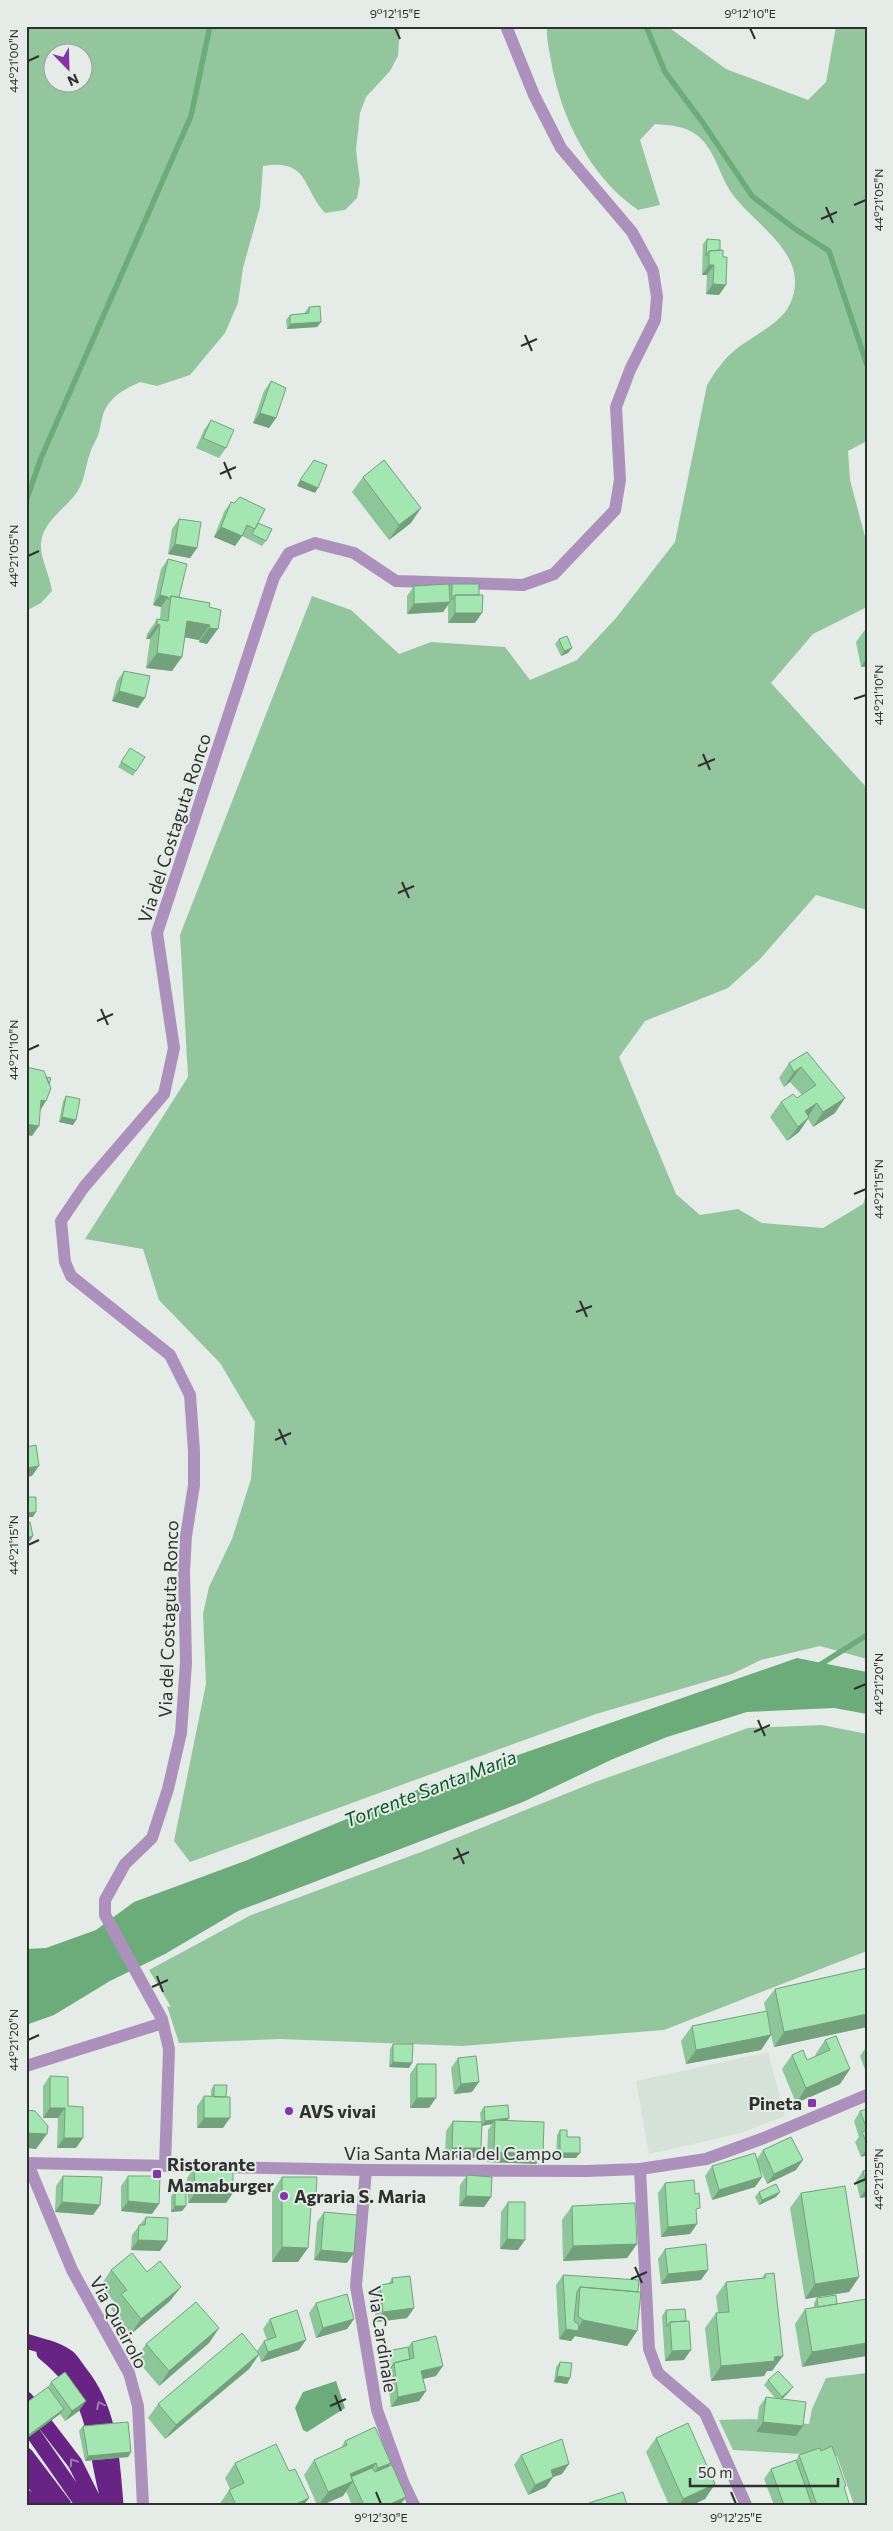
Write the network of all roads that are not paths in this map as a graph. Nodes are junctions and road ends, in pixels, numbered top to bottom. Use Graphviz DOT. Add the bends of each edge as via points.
graph roads {
  1 [pos="506,26"];
  2 [pos="163,2023"];
  3 [pos="26,2066"];
  4 [pos="867,2095"];
  5 [pos="27,2164"];
  6 [pos="166,2166"];
  7 [pos="640,2169"];
  8 [pos="366,2170"];
  9 [pos="30,2342"];
  10 [pos="26,2399"];
  11 [pos="26,2423"];
  12 [pos="26,2455"];
  13 [pos="26,2475"];
  14 [pos="26,2497"];
  15 [pos="36,2505"];
  16 [pos="55,2505"];
  17 [pos="64,2505"];
  18 [pos="83,2505"];
  19 [pos="96,2505"];
  20 [pos="109,2505"];
  21 [pos="116,2505"];
  22 [pos="143,2505"];
  23 [pos="414,2505"];
  24 [pos="746,2505"];
  1 -- 2 [label="street, Via del Costaguta Ronco" via="534,95 561,148 632,232 653,271 657,297 655,320 616,407 620,480 615,510 554,574 523,585 396,582 354,553 315,543 289,553 274,577 157,933 174,1048 164,1094 84,1187 61,1221 65,1262 71,1276 170,1356 190,1395 194,1485 184,1563 186,1663 181,1733 152,1838 125,1864 106,1900 105,1915"];
  2 -- 3 [label="street"];
  2 -- 6 [label="street" via="169,2049"];
  4 -- 7 [label="street, Via Santa Maria del Campo" via="706,2159"];
  5 -- 6 [label="street, Via Santa Maria del Campo"];
  5 -- 22 [label="street, Via Queirolo" via="72,2270 129,2373 138,2406"];
  6 -- 8 [label="street, Via Santa Maria del Campo"];
  7 -- 8 [label="street, Via Santa Maria del Campo"];
  7 -- 24 [label="street" via="649,2349 658,2373 706,2413"];
  8 -- 23 [label="street, Via Cardinale" via="356,2286 376,2410 402,2482"];
  9 -- 20 [label="highway" via="60,2366 81,2394 97,2445"];
  21 -- 9 [label="highway, one-way" via="111,2443 103,2410 89,2384 69,2358"];
  19 -- 10 [label="highway, one-way" via="75,2463"];
  11 -- 18 [label="highway"];
  12 -- 17 [label="highway"];
  13 -- 16 [label="highway"];
  14 -- 15 [label="highway"];
}
